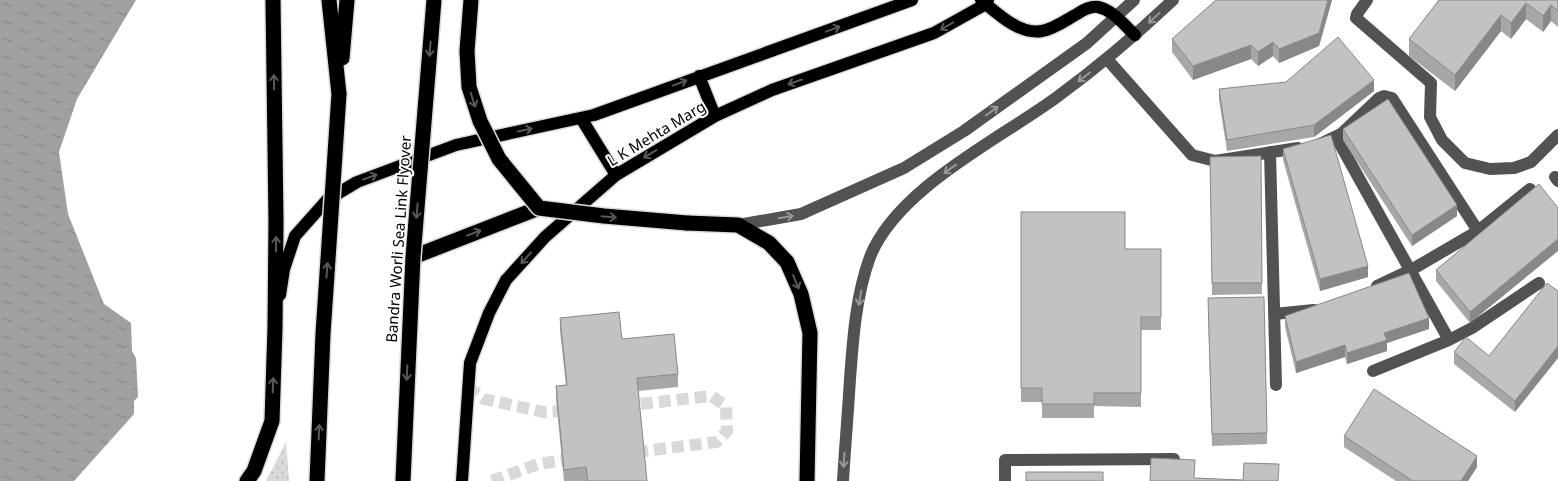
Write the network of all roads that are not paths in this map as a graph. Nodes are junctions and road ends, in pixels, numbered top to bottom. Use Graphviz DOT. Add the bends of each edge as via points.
graph roads {
  1 [pos="273,0"];
  2 [pos="329,0"];
  3 [pos="347,0"];
  4 [pos="434,0"];
  5 [pos="471,0"];
  6 [pos="912,0"];
  7 [pos="1134,0"];
  8 [pos="1173,0"];
  9 [pos="1367,0"];
  10 [pos="985,1"];
  11 [pos="1116,17"];
  12 [pos="1135,35"];
  13 [pos="1107,60"];
  14 [pos="699,76"];
  15 [pos="339,94"];
  16 [pos="715,116"];
  17 [pos="581,118"];
  18 [pos="1558,135"];
  19 [pos="1336,137"];
  20 [pos="1270,152"];
  21 [pos="616,175"];
  22 [pos="1530,189"];
  23 [pos="539,208"];
  24 [pos="738,226"];
  25 [pos="1478,231"];
  26 [pos="413,257"];
  27 [pos="1411,270"];
  28 [pos="1539,283"];
  29 [pos="1362,293"];
  30 [pos="1323,308"];
  31 [pos="1274,314"];
  32 [pos="275,328"];
  33 [pos="1449,340"];
  34 [pos="1373,370"];
  35 [pos="1276,385"];
  36 [pos="1174,459"];
  37 [pos="248,481"];
  38 [pos="317,481"];
  39 [pos="403,481"];
  40 [pos="462,481"];
  41 [pos="807,481"];
  42 [pos="843,481"];
  43 [pos="1005,481"];
  32 -- 1 [label="highway, one-way"];
  2 -- 15 [label="highway"];
  3 -- 15 [label="highway"];
  4 -- 26 [label="highway, Bandra Worli Sea Link Flyover, one-way, bridge"];
  5 -- 23 [label="highway, one-way, bridge" via="467,51 469,87 480,121 499,159"];
  14 -- 6 [label="main road, L K Mehta Marg, one-way"];
  7 -- 11 [label="street"];
  8 -- 12 [label="street, one-way"];
  9 -- 18 [label="street" via="1356,18 1431,82 1430,117 1442,140 1465,163 1490,169 1514,168 1531,162"];
  10 -- 11 [label="main road" via="1009,22 1028,31 1054,27 1090,7 1106,10"];
  10 -- 16 [label="main road, L K Mehta Marg, one-way" via="934,33 772,90"];
  11 -- 12 [label="main road"];
  24 -- 11 [label="street, one-way" via="801,214 904,168 964,132 1087,43"];
  12 -- 13 [label="street"];
  13 -- 20 [label="street" via="1192,155 1215,161"];
  13 -- 42 [label="street, one-way" via="948,170 907,204 880,238 863,279 853,336"];
  14 -- 16 [label="main road"];
  17 -- 14 [label="main road, L K Mehta Marg, one-way"];
  38 -- 15 [label="highway, one-way, bridge" via="322,334"];
  16 -- 21 [label="main road, L K Mehta Marg, one-way"];
  17 -- 21 [label="main road"];
  32 -- 17 [label="main road, L K Mehta Marg, one-way" via="284,269 295,236 327,200 357,182 456,145"];
  19 -- 20 [label="street" via="1321,144"];
  19 -- 25 [label="street" via="1379,98 1392,98"];
  19 -- 27 [label="street"];
  20 -- 31 [label="street"];
  21 -- 40 [label="main road, L K Mehta Marg, one-way" via="545,237 506,280 470,363"];
  22 -- 25 [label="street"];
  23 -- 24 [label="highway, one-way, bridge"];
  26 -- 23 [label="highway, one-way"];
  24 -- 41 [label="highway, one-way" via="769,243 787,262 801,294 810,333"];
  25 -- 27 [label="street"];
  26 -- 39 [label="highway, Bandra Worli Sea Link Flyover, one-way, bridge"];
  27 -- 29 [label="street"];
  27 -- 33 [label="street"];
  28 -- 33 [label="street"];
  30 -- 31 [label="street"];
  31 -- 35 [label="street"];
  37 -- 32 [label="highway, one-way" via="272,421"];
  33 -- 34 [label="street"];
  36 -- 43 [label="street" via="1005,460"];
}
